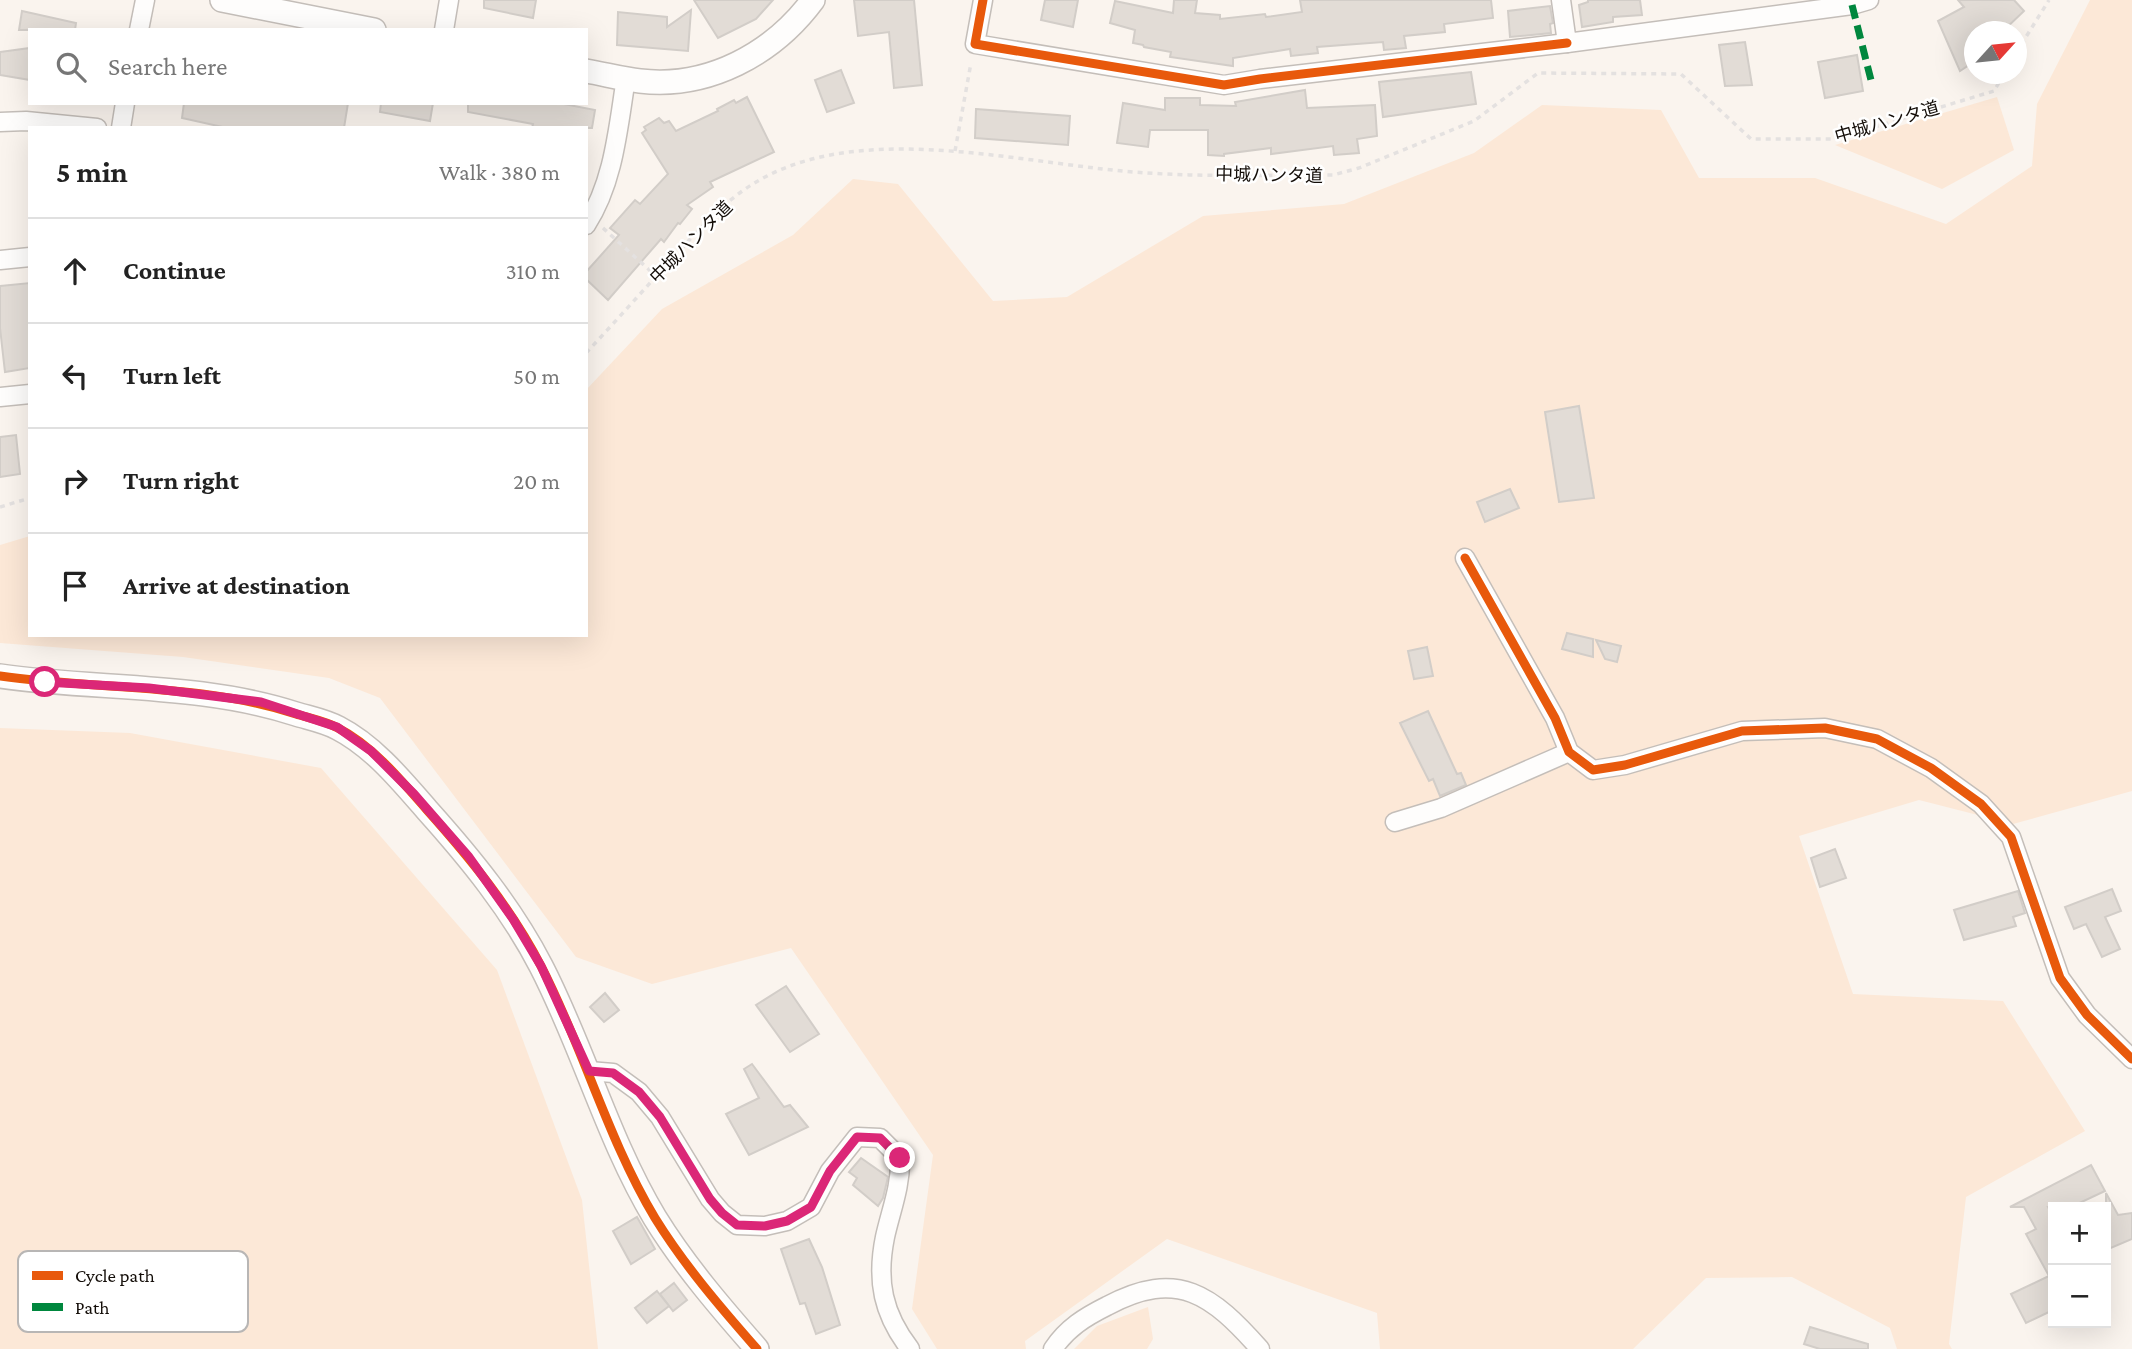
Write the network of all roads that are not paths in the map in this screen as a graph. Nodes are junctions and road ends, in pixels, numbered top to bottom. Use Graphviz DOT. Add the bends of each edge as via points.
graph roads {
  1 [pos="145,0"];
  2 [pos="222,0"];
  3 [pos="449,0"];
  4 [pos="813,0"];
  5 [pos="983,0"];
  6 [pos="1561,0"];
  7 [pos="1869,0"];
  8 [pos="139,28"];
  9 [pos="364,28"];
  10 [pos="444,28"];
  11 [pos="1567,43"];
  12 [pos="588,71"];
  13 [pos="626,78"];
  14 [pos="125,105"];
  15 [pos="0,121"];
  16 [pos="77,126"];
  17 [pos="121,126"];
  18 [pos="588,219"];
  19 [pos="28,257"];
  20 [pos="0,260"];
  21 [pos="28,394"];
  22 [pos="0,397"];
  23 [pos="1465,558"];
  24 [pos="0,676"];
  25 [pos="1569,752"];
  26 [pos="1395,822"];
  27 [pos="2132,1059"];
  28 [pos="589,1071"];
  29 [pos="757,1349"];
  30 [pos="910,1349"];
  31 [pos="1054,1349"];
  32 [pos="1259,1349"];
  1 -- 8 [label="street"];
  2 -- 9 [label="street"];
  3 -- 10 [label="street"];
  4 -- 13 [label="street" via="778,40 734,65 675,81"];
  5 -- 11 [label="street" via="975,44 1224,85"];
  6 -- 11 [label="street"];
  7 -- 11 [label="street"];
  12 -- 13 [label="street"];
  13 -- 18 [label="street" via="614,154"];
  14 -- 17 [label="street"];
  15 -- 16 [label="street"];
  19 -- 20 [label="street"];
  21 -- 22 [label="street"];
  23 -- 25 [label="street" via="1555,718"];
  24 -- 28 [label="street" via="261,702 337,727 371,751 469,857 541,966"];
  25 -- 26 [label="street" via="1441,808"];
  25 -- 27 [label="street" via="1593,770 1742,731 1825,728 1877,739 1931,768 1981,804 2011,837 2060,978 2087,1015"];
  28 -- 29 [label="street" via="618,1146 655,1218"];
  28 -- 30 [label="street" via="613,1073 639,1092 660,1117 710,1199 737,1225 787,1221 811,1207 830,1171 857,1137 880,1138 900,1158 901,1178 885,1240 881,1282 886,1310"];
  31 -- 32 [label="street" via="1068,1329 1093,1313 1139,1291 1159,1287 1202,1295 1238,1324"];
}
